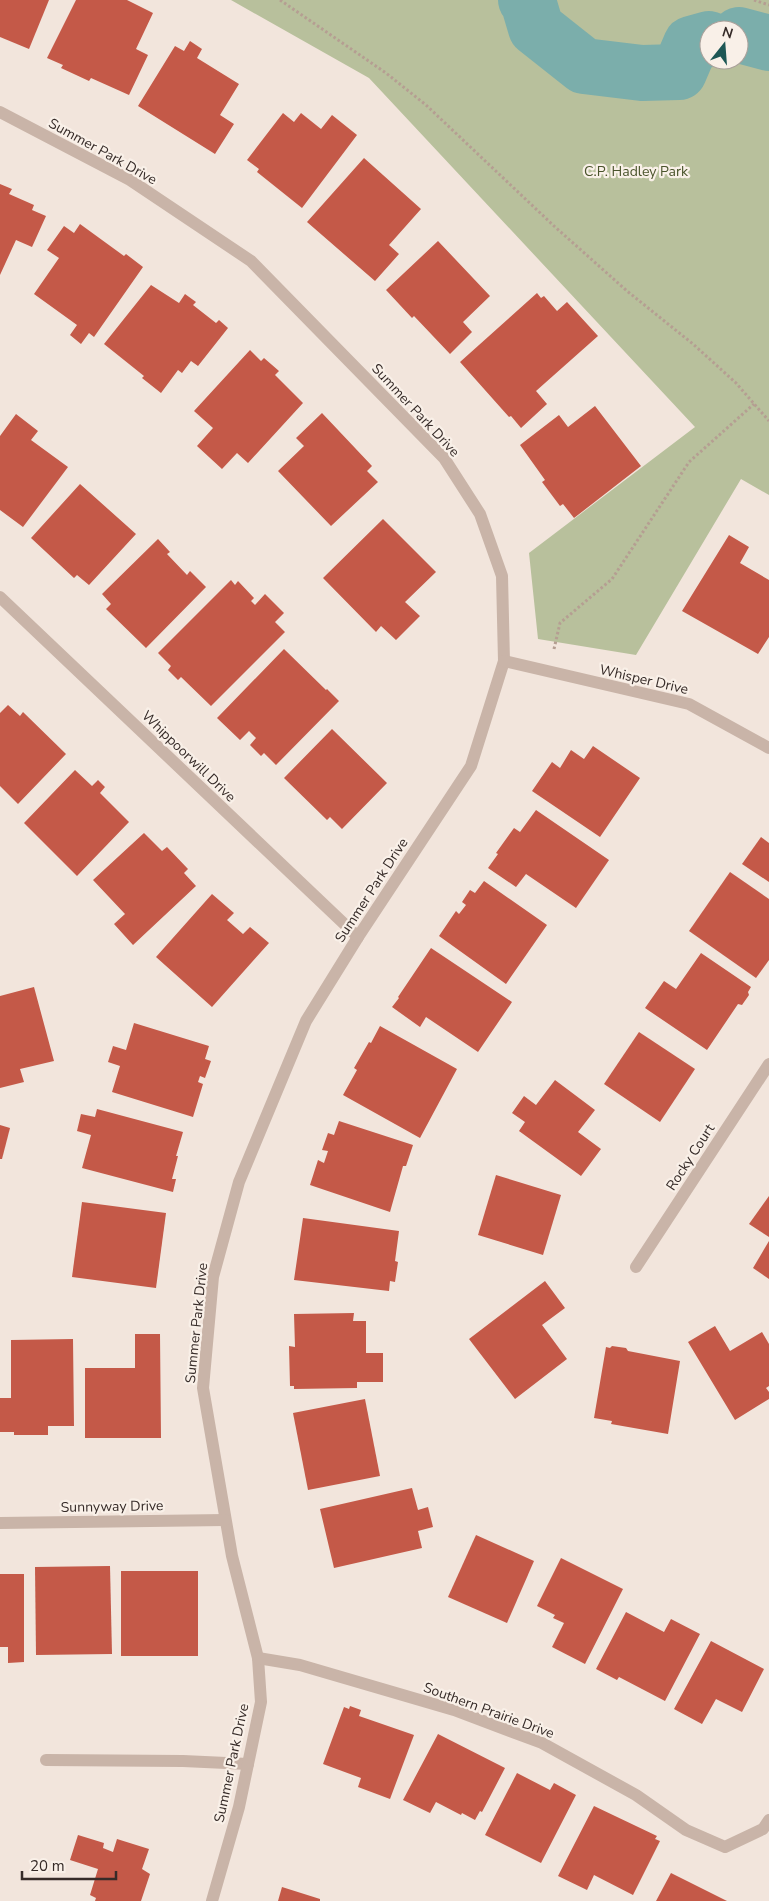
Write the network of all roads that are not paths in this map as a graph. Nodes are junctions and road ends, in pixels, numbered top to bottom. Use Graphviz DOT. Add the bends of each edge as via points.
graph roads {
  1 [pos="0,112"];
  2 [pos="0,597"];
  3 [pos="504,661"];
  4 [pos="769,748"];
  5 [pos="358,937"];
  6 [pos="769,1064"];
  7 [pos="636,1267"];
  8 [pos="225,1520"];
  9 [pos="0,1523"];
  10 [pos="258,1658"];
  11 [pos="46,1760"];
  12 [pos="248,1764"];
  13 [pos="769,1820"];
  14 [pos="212,1901"];
  1 -- 3 [label="street, Summer Park Drive" via="130,180 251,261 444,458 480,514 502,576"];
  2 -- 5 [label="street, Whippoorwill Drive"];
  3 -- 4 [label="street, Whisper Drive" via="689,704"];
  3 -- 5 [label="street, Summer Park Drive" via="471,766"];
  5 -- 8 [label="street, Summer Park Drive" via="306,1021 239,1182 214,1277 203,1388"];
  6 -- 7 [label="street, Rocky Court"];
  8 -- 9 [label="street, Sunnyway Drive"];
  8 -- 10 [label="street, Summer Park Drive"];
  10 -- 12 [label="street, Summer Park Drive" via="260,1702"];
  10 -- 13 [label="street, Southern Prairie Drive" via="300,1665 454,1710 542,1743 636,1795 686,1830 725,1847 763,1829"];
  11 -- 12 [label="street"];
  12 -- 14 [label="street, Summer Park Drive"];
}
